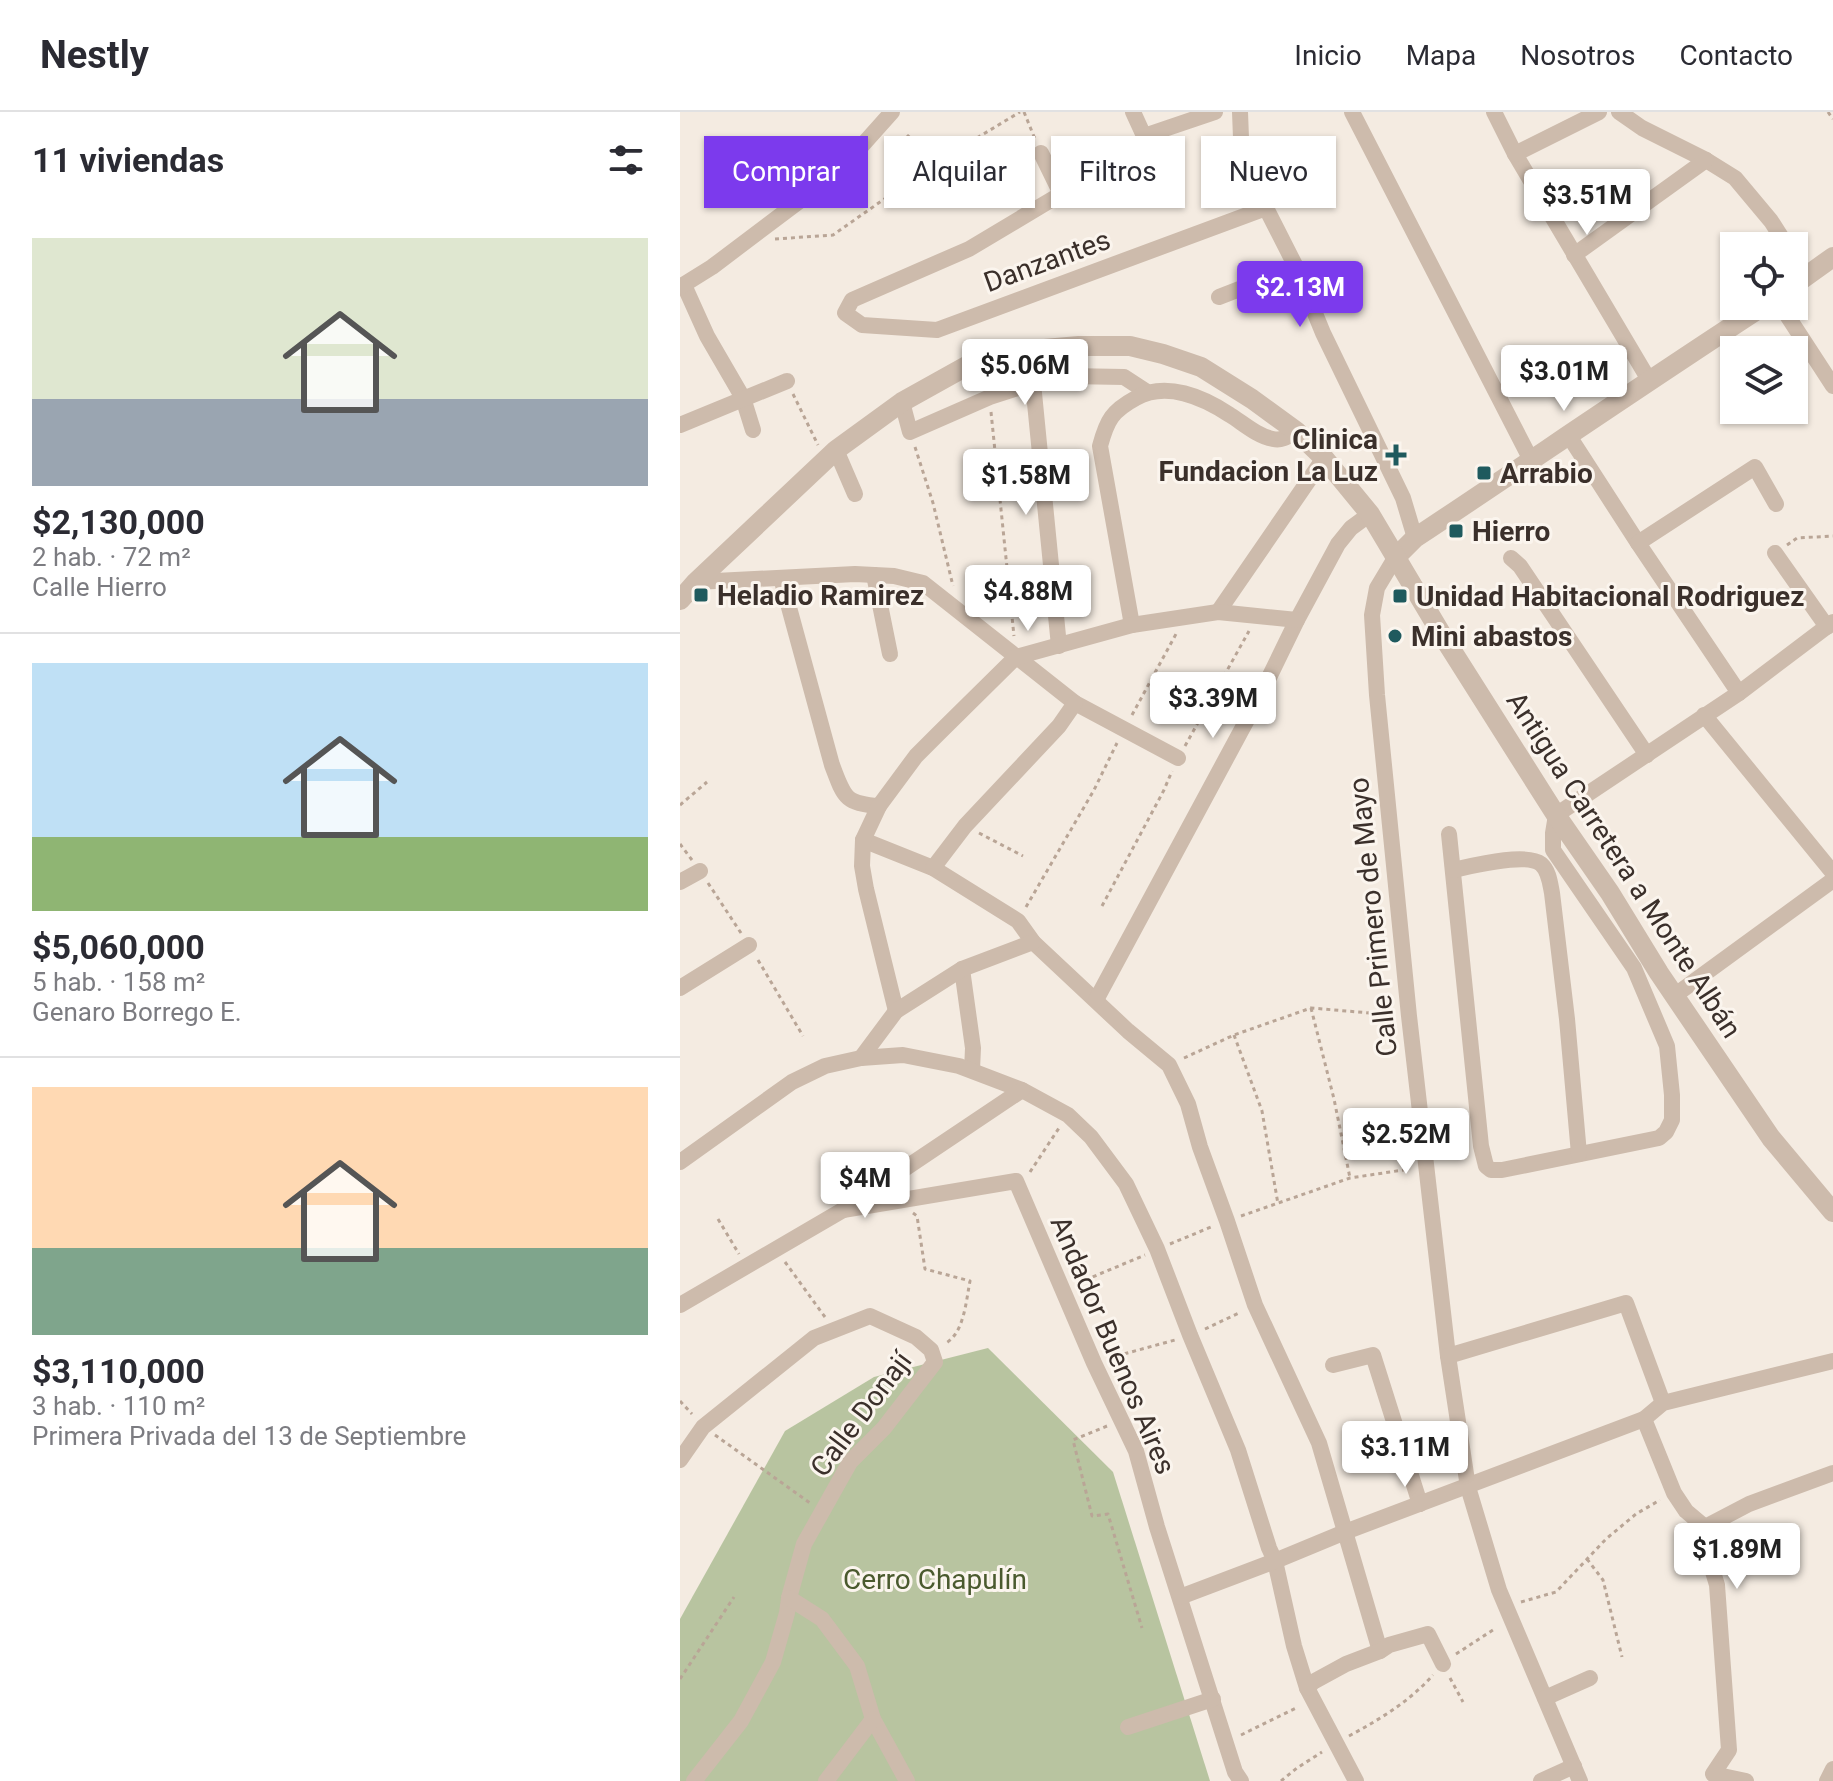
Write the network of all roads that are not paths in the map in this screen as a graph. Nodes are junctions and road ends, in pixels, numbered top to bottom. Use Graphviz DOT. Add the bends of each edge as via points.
graph roads {
  1 [pos="892,112"];
  2 [pos="1133,112"];
  3 [pos="1215,112"];
  4 [pos="1240,112"];
  5 [pos="1352,112"];
  6 [pos="1494,112"];
  7 [pos="1599,112"];
  8 [pos="1619,112"];
  9 [pos="1241,136"];
  10 [pos="1041,153"];
  11 [pos="1515,154"];
  12 [pos="1706,160"];
  13 [pos="1266,208"];
  14 [pos="1778,232"];
  15 [pos="1574,255"];
  16 [pos="1833,257"];
  17 [pos="1296,267"];
  18 [pos="1808,275"];
  19 [pos="682,286"];
  20 [pos="1219,297"];
  21 [pos="1741,320"];
  22 [pos="1790,320"];
  23 [pos="1649,380"];
  24 [pos="787,381"];
  25 [pos="1033,383"];
  26 [pos="1833,386"];
  27 [pos="1147,392"];
  28 [pos="743,398"];
  29 [pos="902,402"];
  30 [pos="680,425"];
  31 [pos="753,430"];
  32 [pos="1296,431"];
  33 [pos="1569,436"];
  34 [pos="831,454"];
  35 [pos="1324,458"];
  36 [pos="1531,460"];
  37 [pos="855,494"];
  38 [pos="1776,504"];
  39 [pos="1370,514"];
  40 [pos="1415,538"];
  41 [pos="1638,543"];
  42 [pos="1775,553"];
  43 [pos="1395,558"];
  44 [pos="1516,562"];
  45 [pos="874,575"];
  46 [pos="781,578"];
  47 [pos="696,582"];
  48 [pos="680,600"];
  49 [pos="1218,612"];
  50 [pos="1297,620"];
  51 [pos="1132,625"];
  52 [pos="1830,625"];
  53 [pos="1059,646"];
  54 [pos="890,654"];
  55 [pos="1016,657"];
  56 [pos="1739,693"];
  57 [pos="1075,703"];
  58 [pos="1704,715"];
  59 [pos="1647,755"];
  60 [pos="1178,758"];
  61 [pos="879,806"];
  62 [pos="1556,815"];
  63 [pos="1449,834"];
  64 [pos="863,840"];
  65 [pos="933,868"];
  66 [pos="1453,870"];
  67 [pos="700,871"];
  68 [pos="1833,873"];
  69 [pos="1833,880"];
  70 [pos="680,882"];
  71 [pos="1033,942"];
  72 [pos="749,945"];
  73 [pos="962,969"];
  74 [pos="680,988"];
  75 [pos="1674,996"];
  76 [pos="1096,1000"];
  77 [pos="896,1011"];
  78 [pos="861,1058"];
  79 [pos="972,1070"];
  80 [pos="1022,1090"];
  81 [pos="1579,1154"];
  82 [pos="680,1162"];
  83 [pos="889,1181"];
  84 [pos="897,1201"];
  85 [pos="843,1210"];
  86 [pos="1833,1212"];
  87 [pos="680,1305"];
  88 [pos="1448,1356"];
  89 [pos="1833,1361"];
  90 [pos="1333,1365"];
  91 [pos="1663,1403"];
  92 [pos="1644,1419"];
  93 [pos="680,1460"];
  94 [pos="1833,1473"];
  95 [pos="1468,1487"];
  96 [pos="1420,1504"];
  97 [pos="1705,1527"];
  98 [pos="1345,1532"];
  99 [pos="1275,1561"];
  100 [pos="1180,1597"];
  101 [pos="789,1598"];
  102 [pos="1380,1651"];
  103 [pos="1443,1664"];
  104 [pos="1590,1678"];
  105 [pos="1310,1693"];
  106 [pos="1545,1698"];
  107 [pos="1213,1699"];
  108 [pos="873,1719"];
  109 [pos="1128,1727"];
  110 [pos="1833,1769"];
  111 [pos="1577,1773"];
  112 [pos="694,1781"];
  113 [pos="826,1781"];
  114 [pos="907,1781"];
  115 [pos="1241,1781"];
  116 [pos="1356,1781"];
  117 [pos="1541,1781"];
  118 [pos="1746,1781"];
  119 [pos="1827,1781"];
  1 -- 19 [label="street" via="830,178"];
  2 -- 3 [label="street" via="1144,136"];
  4 -- 9 [label="street"];
  5 -- 36 [label="street"];
  6 -- 11 [label="street"];
  7 -- 11 [label="street"];
  8 -- 12 [label="street"];
  10 -- 13 [label="street, Danzantes" via="1061,194 969,249 852,300 845,313 862,325 937,330"];
  11 -- 15 [label="street"];
  12 -- 14 [label="street" via="1735,178"];
  12 -- 15 [label="street"];
  13 -- 17 [label="street"];
  15 -- 23 [label="street"];
  16 -- 18 [label="street"];
  17 -- 20 [label="street"];
  17 -- 40 [label="street" via="1403,498"];
  19 -- 28 [label="street"];
  21 -- 23 [label="street"];
  22 -- 26 [label="street"];
  23 -- 33 [label="street"];
  24 -- 28 [label="street"];
  25 -- 27 [label="street" via="1068,376 1124,377"];
  25 -- 29 [label="street" via="910,432"];
  25 -- 53 [label="street"];
  27 -- 32 [label="street" via="1186,394 1272,439"];
  27 -- 51 [label="street" via="1106,423 1100,446"];
  28 -- 30 [label="street"];
  28 -- 31 [label="street"];
  29 -- 32 [label="street, Antigua Carretera a Monte Albán" via="972,363 1033,350 1130,346 1201,367"];
  29 -- 34 [label="street, Antigua Carretera a Monte Albán"];
  32 -- 35 [label="street, Antigua Carretera a Monte Albán"];
  33 -- 36 [label="street"];
  33 -- 41 [label="street"];
  34 -- 37 [label="street"];
  34 -- 47 [label="street, Antigua Carretera a Monte Albán"];
  35 -- 39 [label="street, Antigua Carretera a Monte Albán"];
  35 -- 49 [label="street"];
  36 -- 40 [label="street"];
  38 -- 41 [label="street" via="1755,467"];
  39 -- 43 [label="street, Antigua Carretera a Monte Albán"];
  39 -- 50 [label="street" via="1338,544"];
  40 -- 43 [label="street"];
  41 -- 56 [label="street"];
  42 -- 52 [label="street"];
  43 -- 62 [label="street, Antigua Carretera a Monte Albán"];
  43 -- 88 [label="street, Calle Primero de Mayo" via="1377,588 1372,615 1377,695"];
  44 -- 59 [label="street"];
  45 -- 46 [label="street"];
  45 -- 54 [label="street"];
  45 -- 55 [label="street" via="923,583"];
  46 -- 47 [label="street"];
  46 -- 61 [label="street" via="840,786 859,805"];
  47 -- 48 [label="street, Antigua Carretera a Monte Albán"];
  49 -- 50 [label="street"];
  49 -- 51 [label="street"];
  50 -- 76 [label="street"];
  51 -- 53 [label="street"];
  52 -- 56 [label="street"];
  53 -- 55 [label="street"];
  55 -- 57 [label="street"];
  55 -- 61 [label="street" via="916,756"];
  56 -- 58 [label="street"];
  57 -- 60 [label="street"];
  57 -- 65 [label="street"];
  58 -- 59 [label="street"];
  58 -- 68 [label="street"];
  59 -- 62 [label="street"];
  61 -- 64 [label="street"];
  62 -- 75 [label="street, Antigua Carretera a Monte Albán"];
  62 -- 81 [label="street" via="1553,850 1634,968 1667,1046 1672,1095 1672,1120 1659,1138"];
  63 -- 66 [label="street"];
  64 -- 65 [label="street"];
  64 -- 77 [label="street" via="866,889"];
  65 -- 71 [label="street" via="1018,921"];
  66 -- 81 [label="street" via="1524,859 1545,867 1559,949"];
  66 -- 81 [label="street" via="1486,1166 1502,1170"];
  67 -- 70 [label="street"];
  69 -- 75 [label="street"];
  71 -- 73 [label="street"];
  71 -- 76 [label="street"];
  72 -- 74 [label="street"];
  73 -- 77 [label="street"];
  73 -- 79 [label="street"];
  75 -- 86 [label="street, Antigua Carretera a Monte Albán" via="1771,1138"];
  76 -- 98 [label="street" via="1169,1065 1188,1104 1255,1305 1319,1443"];
  77 -- 78 [label="street"];
  78 -- 79 [label="street" via="903,1055"];
  78 -- 82 [label="street" via="825,1066 792,1082"];
  79 -- 80 [label="street"];
  80 -- 83 [label="street"];
  80 -- 99 [label="street" via="1068,1115 1126,1184 1238,1450"];
  83 -- 84 [label="street"];
  83 -- 85 [label="street"];
  84 -- 85 [label="street"];
  84 -- 100 [label="street, Andador Buenos Aires" via="1016,1181 1136,1451"];
  85 -- 87 [label="street"];
  88 -- 91 [label="street" via="1626,1303"];
  88 -- 95 [label="street, Calle Primero de Mayo"];
  89 -- 91 [label="street"];
  90 -- 96 [label="street" via="1373,1355"];
  91 -- 92 [label="street"];
  92 -- 95 [label="street"];
  92 -- 97 [label="street" via="1674,1493"];
  93 -- 101 [label="street, Calle Donají" via="703,1427 814,1338 870,1316 916,1337 931,1350 935,1362 850,1462 804,1544"];
  94 -- 97 [label="street" via="1749,1504"];
  95 -- 96 [label="street"];
  95 -- 106 [label="street, Calle Primero de Mayo" via="1499,1590"];
  96 -- 98 [label="street"];
  97 -- 118 [label="street" via="1717,1585 1729,1750 1713,1774"];
  98 -- 99 [label="street"];
  98 -- 102 [label="street"];
  99 -- 100 [label="street"];
  99 -- 105 [label="street"];
  100 -- 107 [label="street, Andador Buenos Aires"];
  101 -- 108 [label="street" via="822,1619 857,1666"];
  101 -- 112 [label="street, Calle Donají" via="773,1662 741,1721"];
  102 -- 103 [label="street" via="1428,1634"];
  102 -- 105 [label="street" via="1313,1682"];
  104 -- 106 [label="street"];
  105 -- 116 [label="street"];
  106 -- 111 [label="street, Calle Primero de Mayo"];
  107 -- 109 [label="street"];
  107 -- 115 [label="street, Andador Buenos Aires"];
  108 -- 113 [label="street"];
  108 -- 114 [label="street"];
  110 -- 119 [label="street"];
  111 -- 117 [label="street"];
}
